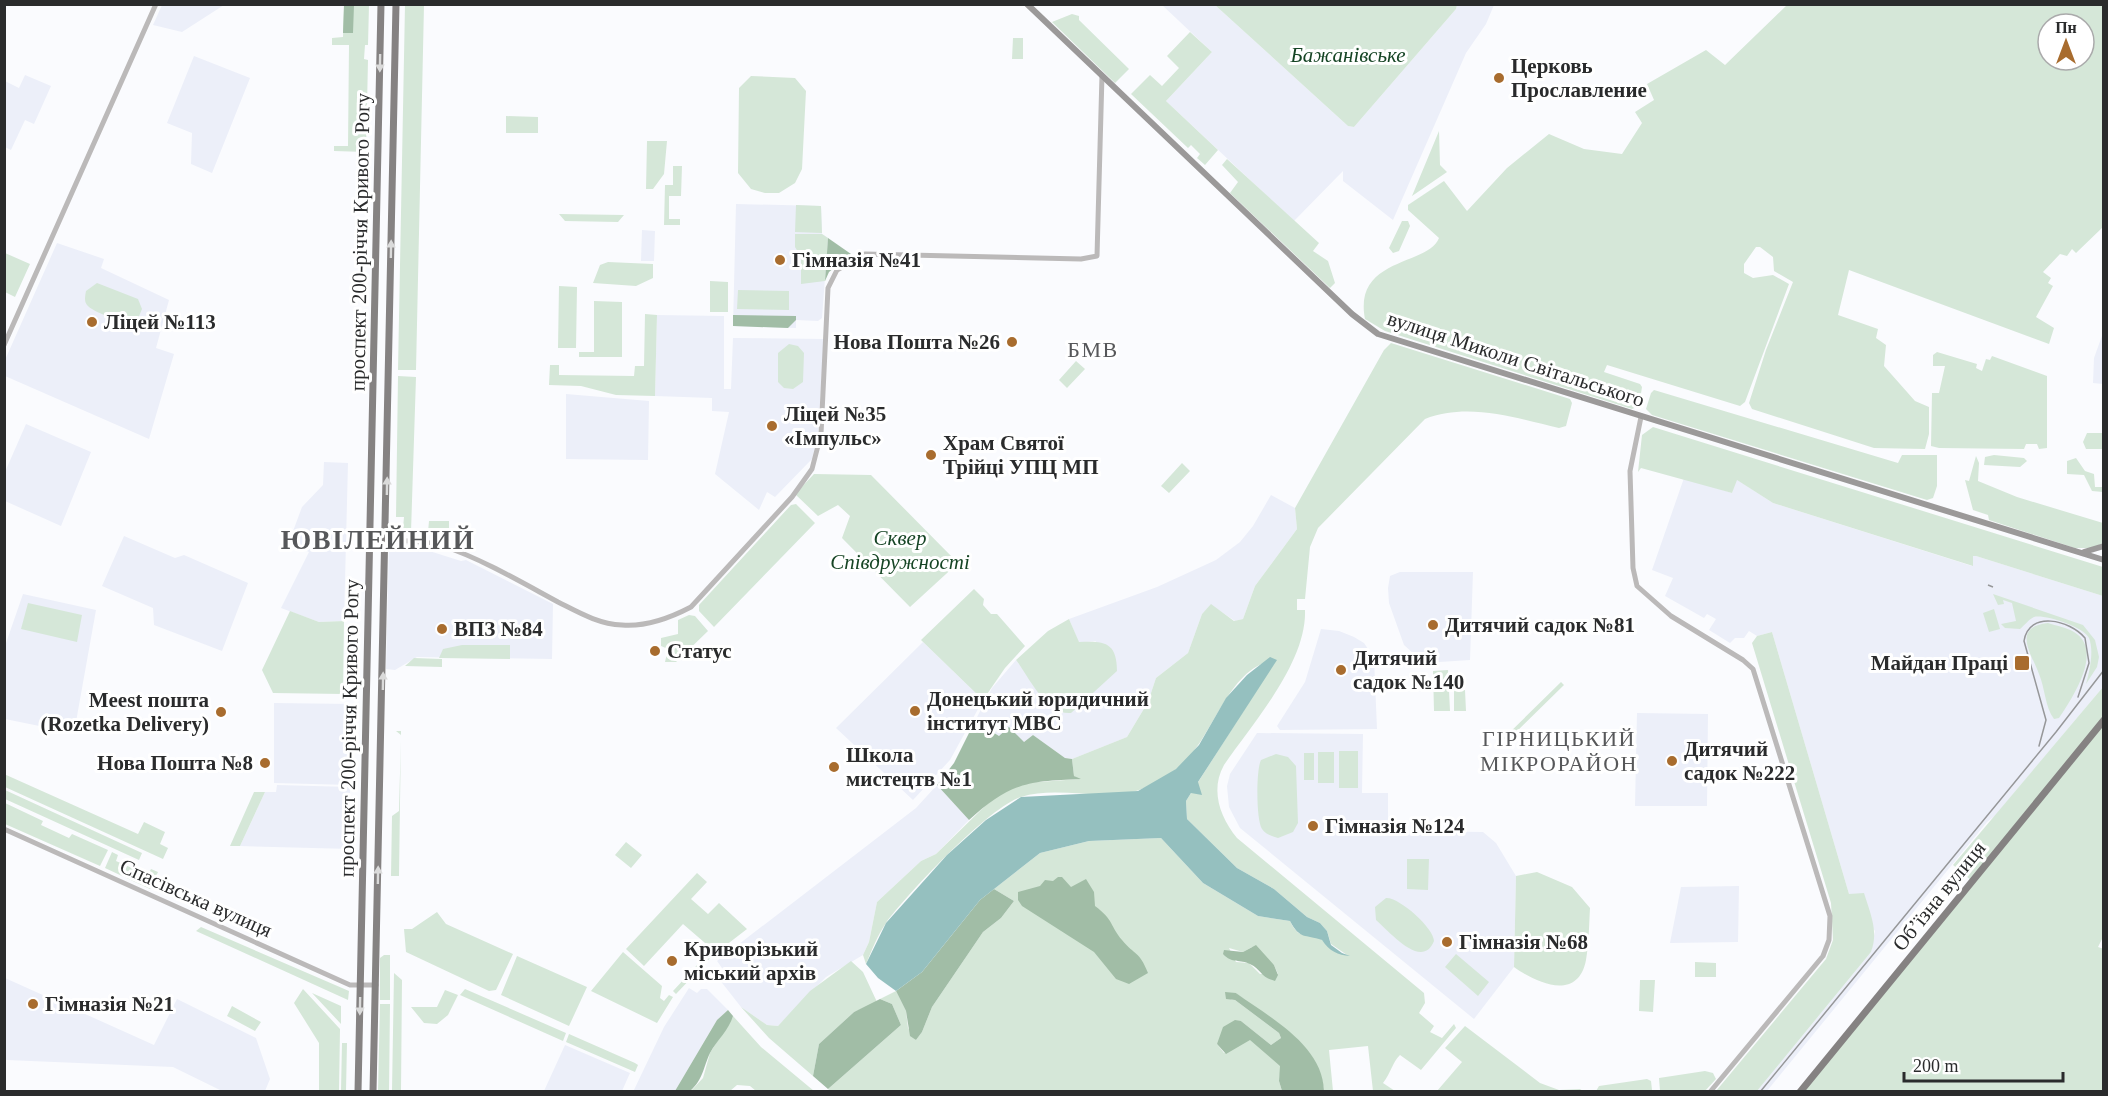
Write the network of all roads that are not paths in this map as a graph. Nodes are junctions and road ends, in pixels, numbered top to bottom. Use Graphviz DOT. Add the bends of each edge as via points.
graph roads {
  1 [pos="156,4"];
  2 [pos="381,4"];
  3 [pos="396,4"];
  4 [pos="1027,4"];
  5 [pos="1102,75"];
  6 [pos="375,286"];
  7 [pos="390,287"];
  8 [pos="4,345"];
  9 [pos="1641,417"];
  10 [pos="370,541"];
  11 [pos="386,541"];
  12 [pos="2103,546"];
  13 [pos="2083,553"];
  14 [pos="2103,560"];
  15 [pos="2103,720"];
  16 [pos="4,829"];
  17 [pos="360,985"];
  18 [pos="376,985"];
  19 [pos="358,1092"];
  20 [pos="373,1092"];
  21 [pos="1710,1092"];
  22 [pos="1800,1092"];
  1 -- 8 [label="street"];
  2 -- 6 [label="main road, проспект 200-річчя Кривого Рогу, one-way"];
  7 -- 3 [label="main road, проспект 200-річчя Кривого Рогу, one-way"];
  4 -- 5 [label="main road, вулиця Миколи Світальського"];
  5 -- 9 [label="main road, вулиця Миколи Світальського" via="1372,330"];
  5 -- 11 [label="street" via="1098,254 1093,259 865,254 837,270 828,288 821,434 812,469 792,497 691,607 675,616 635,625 605,623 448,548 428,542"];
  6 -- 7 [label="main road"];
  6 -- 10 [label="main road, проспект 200-річчя Кривого Рогу"];
  11 -- 7 [label="main road, проспект 200-річчя Кривого Рогу, one-way"];
  9 -- 13 [label="main road, вулиця Миколи Світальського"];
  9 -- 21 [label="street" via="1629,471 1637,586 1671,616 1753,669 1830,916 1829,940 1823,956"];
  10 -- 11 [label="street"];
  10 -- 17 [label="main road, проспект 200-річчя Кривого Рогу"];
  18 -- 11 [label="main road, проспект 200-річчя Кривого Рогу, one-way"];
  12 -- 13 [label="main road"];
  13 -- 14 [label="main road, вулиця Миколи Світальського"];
  15 -- 22 [label="main road, Обʼїзна вулиця"];
  16 -- 17 [label="street, Спасівська вулиця" via="350,985"];
  17 -- 18 [label="street, Спасівська вулиця"];
  17 -- 19 [label="main road, проспект 200-річчя Кривого Рогу, one-way"];
  18 -- 20 [label="main road, проспект 200-річчя Кривого Рогу"];
}
